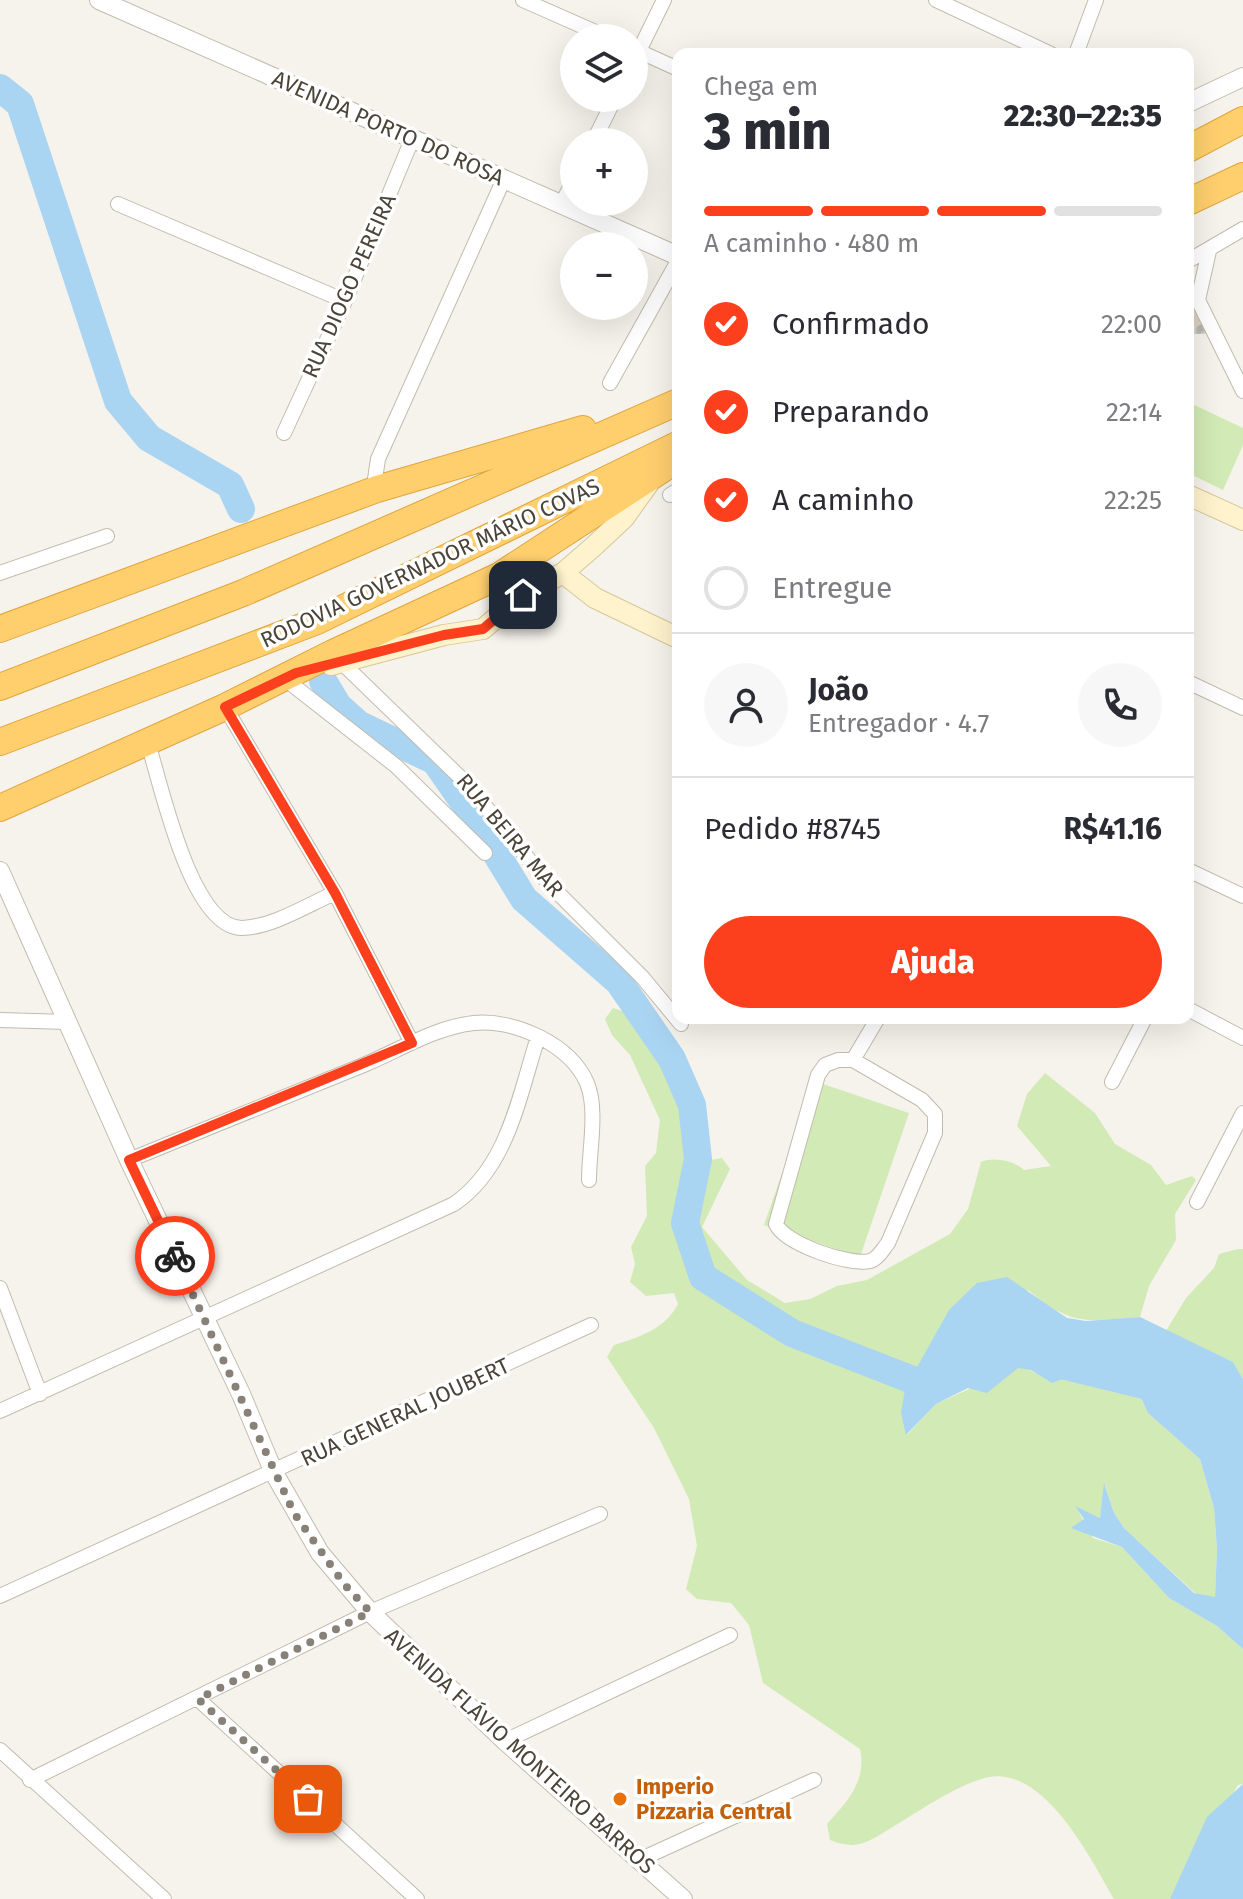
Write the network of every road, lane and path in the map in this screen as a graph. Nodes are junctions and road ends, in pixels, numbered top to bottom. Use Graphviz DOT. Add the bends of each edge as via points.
graph roads {
  1 [pos="99,0"];
  2 [pos="523,0"];
  3 [pos="664,0"];
  4 [pos="936,0"];
  5 [pos="1096,0"];
  6 [pos="577,24"];
  7 [pos="648,31"];
  8 [pos="1038,48"];
  9 [pos="1078,48"];
  10 [pos="648,58"];
  11 [pos="672,67"];
  12 [pos="1243,77"];
  13 [pos="1194,100"];
  14 [pos="1243,120"];
  15 [pos="413,137"];
  16 [pos="1194,146"];
  17 [pos="1243,176"];
  18 [pos="503,181"];
  19 [pos="1194,199"];
  20 [pos="118,204"];
  21 [pos="560,205"];
  22 [pos="585,216"];
  23 [pos="1243,229"];
  24 [pos="1209,251"];
  25 [pos="672,255"];
  26 [pos="1194,258"];
  27 [pos="672,269"];
  28 [pos="1194,294"];
  29 [pos="1194,299"];
  30 [pos="345,301"];
  31 [pos="610,383"];
  32 [pos="1243,391"];
  33 [pos="672,392"];
  34 [pos="672,405"];
  35 [pos="284,433"];
  36 [pos="672,448"];
  37 [pos="667,488"];
  38 [pos="377,489"];
  39 [pos="1194,498"];
  40 [pos="1243,520"];
  41 [pos="107,536"];
  42 [pos="0,573"];
  43 [pos="563,573"];
  44 [pos="0,629"];
  45 [pos="672,635"];
  46 [pos="314,667"];
  47 [pos="1194,685"];
  48 [pos="0,687"];
  49 [pos="225,707"];
  50 [pos="1243,708"];
  51 [pos="0,742"];
  52 [pos="148,743"];
  53 [pos="0,808"];
  54 [pos="485,853"];
  55 [pos="0,871"];
  56 [pos="1194,873"];
  57 [pos="335,893"];
  58 [pos="1243,896"];
  59 [pos="1194,1012"];
  60 [pos="672,1013"];
  61 [pos="0,1020"];
  62 [pos="68,1022"];
  63 [pos="874,1024"];
  64 [pos="1142,1024"];
  65 [pos="538,1037"];
  66 [pos="1243,1038"];
  67 [pos="412,1043"];
  68 [pos="853,1060"];
  69 [pos="1112,1082"];
  70 [pos="1243,1113"];
  71 [pos="129,1160"];
  72 [pos="589,1180"];
  73 [pos="1197,1202"];
  74 [pos="0,1288"];
  75 [pos="206,1319"];
  76 [pos="591,1325"];
  77 [pos="40,1394"];
  78 [pos="0,1411"];
  79 [pos="274,1473"];
  80 [pos="600,1514"];
  81 [pos="0,1596"];
  82 [pos="370,1612"];
  83 [pos="730,1635"];
  84 [pos="198,1699"];
  85 [pos="505,1741"];
  86 [pos="0,1750"];
  87 [pos="30,1780"];
  88 [pos="814,1780"];
  89 [pos="639,1860"];
  90 [pos="164,1899"];
  91 [pos="417,1899"];
  92 [pos="683,1899"];
  1 -- 15 [label="street, AVENIDA PORTO DO ROSA"];
  2 -- 6 [label="street"];
  3 -- 7 [label="street"];
  4 -- 8 [label="street"];
  5 -- 9 [label="street"];
  10 -- 11 [label="street"];
  12 -- 13 [label="street"];
  14 -- 16 [label="highway"];
  15 -- 18 [label="street, AVENIDA PORTO DO ROSA"];
  15 -- 30 [label="street, RUA DIOGO PEREIRA"];
  17 -- 19 [label="highway"];
  18 -- 21 [label="street, AVENIDA PORTO DO ROSA"];
  18 -- 38 [label="street" via="378,459"];
  20 -- 30 [label="street"];
  22 -- 25 [label="street, AVENIDA PORTO DO ROSA"];
  23 -- 24 [label="street"];
  24 -- 26 [label="street"];
  24 -- 28 [label="street"];
  27 -- 31 [label="street"];
  29 -- 32 [label="street"];
  30 -- 35 [label="street, RUA DIOGO PEREIRA"];
  33 -- 38 [label="highway" via="586,428"];
  34 -- 48 [label="highway, RODOVIA GOVERNADOR MÁRIO COVAS" via="243,593"];
  36 -- 51 [label="highway, RODOVIA GOVERNADOR MÁRIO COVAS" via="317,621"];
  37 -- 43 [label="main road"];
  37 -- 46 [label="highway"];
  38 -- 44 [label="highway"];
  39 -- 40 [label="main road"];
  41 -- 42 [label="street"];
  43 -- 45 [label="main road" via="595,598"];
  43 -- 46 [label="main road" via="523,595 483,629"];
  46 -- 49 [label="highway"];
  46 -- 54 [label="street" via="396,766"];
  46 -- 60 [label="street, RUA BEIRA MAR" via="467,784 548,883"];
  47 -- 50 [label="street"];
  49 -- 52 [label="highway"];
  49 -- 57 [label="street"];
  52 -- 53 [label="highway"];
  52 -- 57 [label="street" via="188,874 223,925 267,923"];
  55 -- 62 [label="street, AVENIDA FLÁVIO MONTEIRO BARROS"];
  56 -- 58 [label="street"];
  57 -- 67 [label="street"];
  59 -- 66 [label="street"];
  61 -- 62 [label="street"];
  62 -- 71 [label="street, AVENIDA FLÁVIO MONTEIRO BARROS"];
  63 -- 68 [label="street"];
  64 -- 69 [label="street"];
  65 -- 67 [label="street" via="478,1023"];
  65 -- 72 [label="street" via="558,1048 587,1082"];
  65 -- 75 [label="street" via="504,1143 474,1190"];
  67 -- 71 [label="street"];
  68 -- 68 [label="street" via="932,1107 937,1125 888,1243 866,1262 806,1249 783,1236 776,1224 818,1075 830,1062"];
  70 -- 73 [label="street"];
  71 -- 75 [label="street, AVENIDA FLÁVIO MONTEIRO BARROS"];
  74 -- 77 [label="street"];
  75 -- 77 [label="street"];
  75 -- 79 [label="street, AVENIDA FLÁVIO MONTEIRO BARROS"];
  76 -- 79 [label="street, RUA GENERAL JOUBERT"];
  77 -- 78 [label="street"];
  79 -- 81 [label="street, RUA GENERAL JOUBERT"];
  79 -- 82 [label="street, AVENIDA FLÁVIO MONTEIRO BARROS" via="320,1553"];
  80 -- 82 [label="street"];
  82 -- 84 [label="street"];
  82 -- 85 [label="street, AVENIDA FLÁVIO MONTEIRO BARROS"];
  83 -- 85 [label="street"];
  84 -- 87 [label="street"];
  84 -- 91 [label="street"];
  85 -- 89 [label="street, AVENIDA FLÁVIO MONTEIRO BARROS"];
  86 -- 87 [label="street"];
  87 -- 90 [label="street"];
  88 -- 89 [label="street"];
  89 -- 92 [label="street, AVENIDA FLÁVIO MONTEIRO BARROS"];
}
